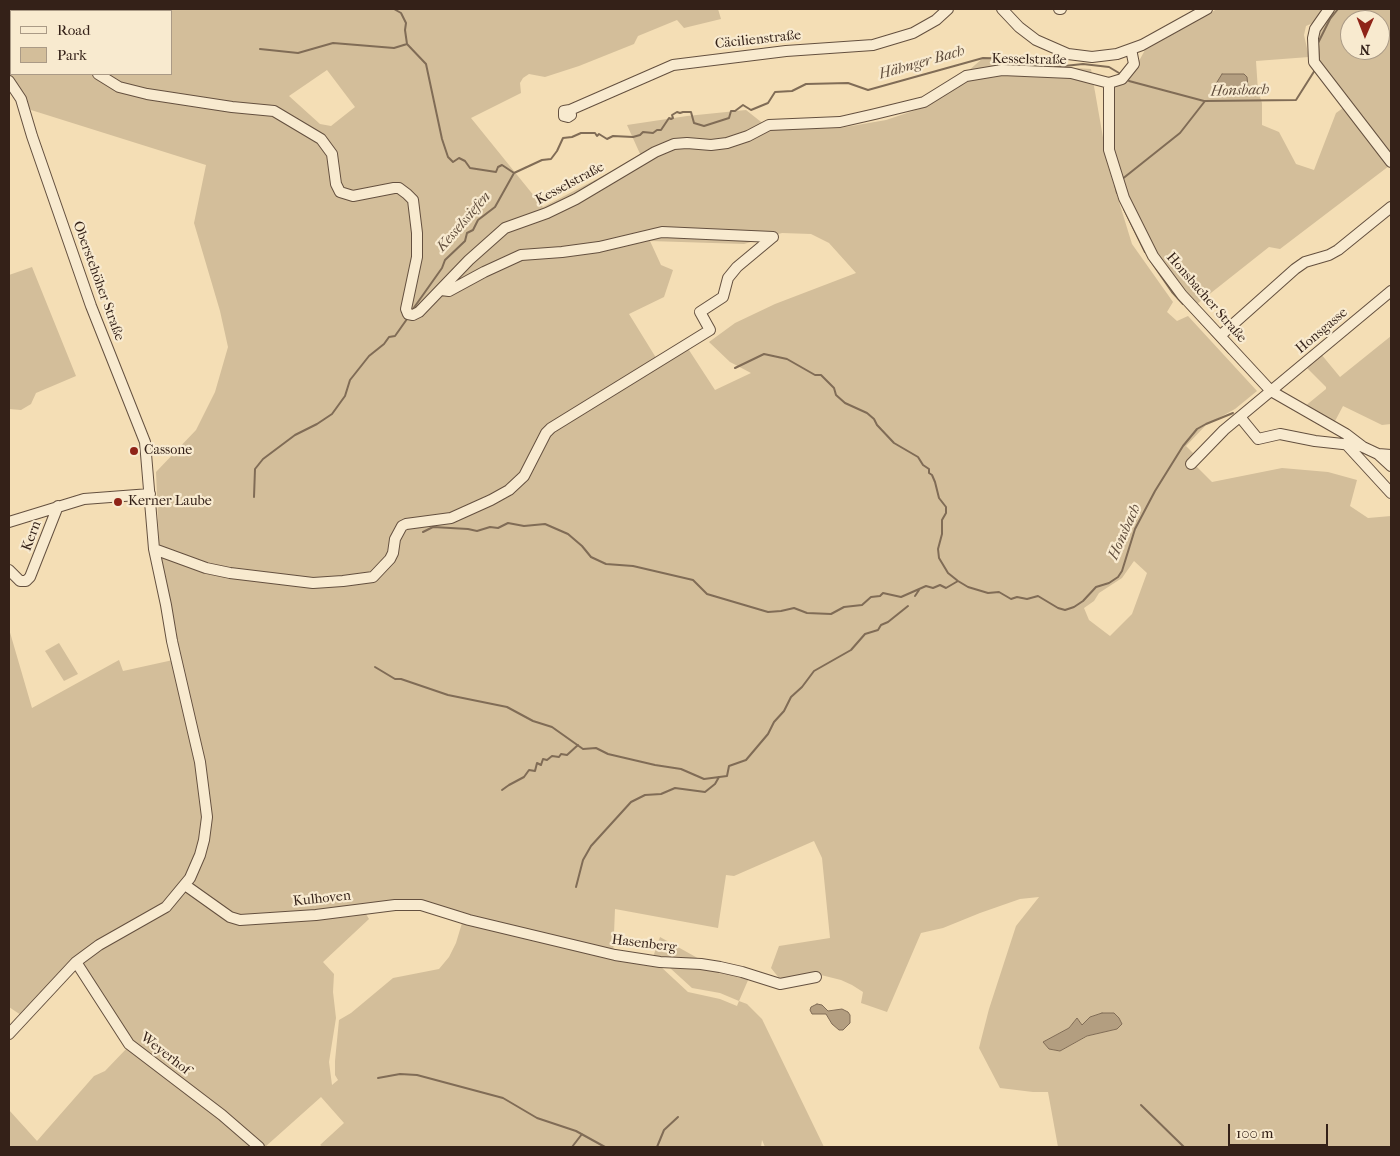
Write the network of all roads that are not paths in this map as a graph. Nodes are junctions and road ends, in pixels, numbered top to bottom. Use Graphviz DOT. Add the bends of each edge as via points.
graph roads {
  1 [pos="948,9"];
  2 [pos="1002,9"];
  3 [pos="1208,9"];
  4 [pos="1329,9"];
  5 [pos="1131,49"];
  6 [pos="100,75"];
  7 [pos="9,81"];
  8 [pos="1108,83"];
  9 [pos="570,110"];
  10 [pos="1391,162"];
  11 [pos="1391,207"];
  12 [pos="440,290"];
  13 [pos="1391,292"];
  14 [pos="1220,335"];
  15 [pos="1271,391"];
  16 [pos="1240,416"];
  17 [pos="1346,444"];
  18 [pos="1363,447"];
  19 [pos="1378,454"];
  20 [pos="1391,454"];
  21 [pos="1191,464"];
  22 [pos="1391,466"];
  23 [pos="1391,493"];
  24 [pos="150,494"];
  25 [pos="58,506"];
  26 [pos="9,522"];
  27 [pos="154,549"];
  28 [pos="9,570"];
  29 [pos="185,885"];
  30 [pos="469,920"];
  31 [pos="76,962"];
  32 [pos="816,977"];
  33 [pos="9,1034"];
  34 [pos="259,1147"];
  1 -- 9 [label="street, Cäcilienstraße" via="913,33 873,45 777,52 673,65"];
  2 -- 5 [label="street" via="1036,40 1068,54 1100,56"];
  3 -- 5 [label="street"];
  4 -- 10 [label="street" via="1315,29 1314,62"];
  5 -- 8 [label="street" via="1134,64 1122,79"];
  6 -- 12 [label="street, Kesselstraße" via="119,87 147,94 274,111 321,140 332,154 340,192 353,196 394,188 403,191 413,200 417,233 417,257 406,309 408,314 420,312"];
  7 -- 24 [label="street, Oberstehöher Straße" via="21,99 91,306 141,429 148,454"];
  8 -- 12 [label="street, Kesselstraße" via="1071,73 1002,70 966,76 924,102 840,122 769,125 727,143 674,144 547,213 505,228"];
  8 -- 14 [label="street, Honsbacher Straße" via="1109,150 1124,198 1152,256 1182,295"];
  11 -- 14 [label="street" via="1338,250 1305,262"];
  12 -- 27 [label="street" via="449,291 521,255 590,248 662,232 773,237 733,272 723,297 700,312 710,330 551,428 524,476 509,490 451,518 402,526 390,559 373,577 313,583 230,573"];
  13 -- 15 [label="street, Honsgasse"];
  14 -- 15 [label="street, Honsbacher Straße"];
  15 -- 16 [label="street, Honsgasse"];
  15 -- 18 [label="street, Honsbacher Straße"];
  16 -- 17 [label="street" via="1258,439 1280,434"];
  16 -- 21 [label="street, Honsgasse"];
  17 -- 18 [label="street"];
  17 -- 23 [label="street"];
  18 -- 19 [label="street, Honsbacher Straße"];
  19 -- 20 [label="street, Honsbacher Straße"];
  19 -- 22 [label="street"];
  24 -- 25 [label="street, Kern" via="84,499"];
  24 -- 27 [label="street, Oberstehöher Straße"];
  25 -- 26 [label="street, Kern"];
  25 -- 28 [label="street, Kern" via="30,577 20,581"];
  27 -- 29 [label="street, Oberstehöher Straße" via="207,806 200,855"];
  29 -- 30 [label="street, Kulhoven" via="230,917 240,920 409,904"];
  29 -- 31 [label="street, Oberstehöher Straße" via="166,907"];
  30 -- 32 [label="street, Hasenberg" via="596,952 720,967 780,984"];
  31 -- 33 [label="street, Oberstehöher Straße"];
  31 -- 34 [label="street, Weyerhof" via="129,1044"];
}
